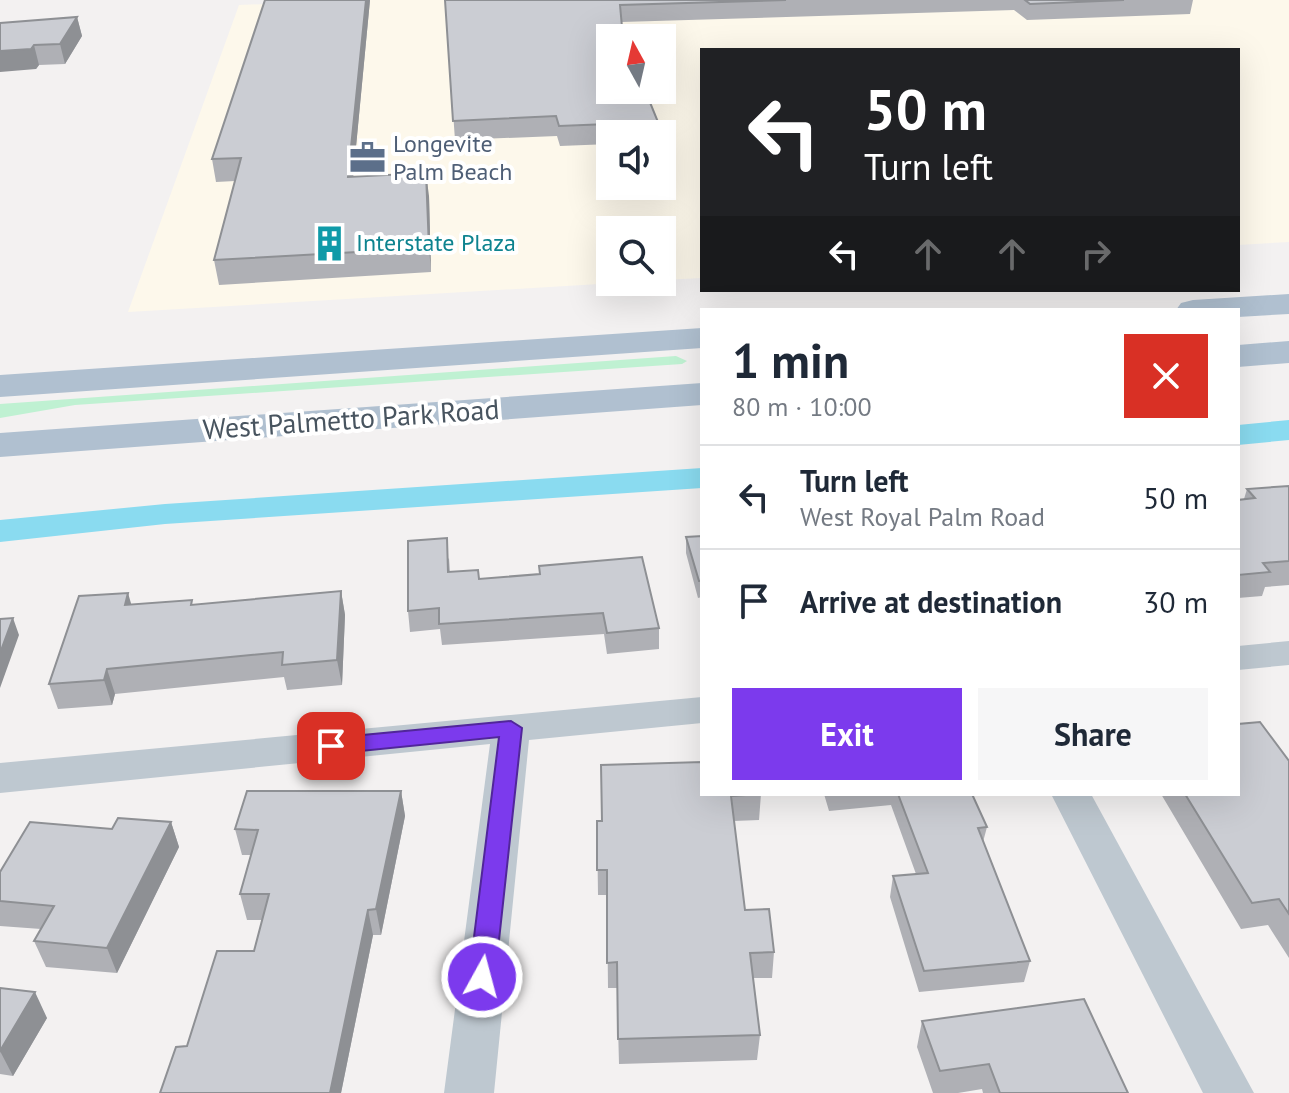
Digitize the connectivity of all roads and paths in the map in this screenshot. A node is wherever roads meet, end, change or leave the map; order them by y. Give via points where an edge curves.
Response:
1 (1289, 304) edge
2 (1225, 308) edge
3 (700, 338) edge
4 (1289, 352) edge
5 (1240, 356) edge
6 (0, 386) edge
7 (700, 394) edge
8 (0, 445) edge
9 (1289, 653) edge
10 (1240, 658) edge
11 (700, 710) edge
12 (511, 728) junction
13 (0, 778) edge
14 (1072, 796) edge
15 (469, 1093) edge
16 (1229, 1093) edge

1 - 2 main road
3 - 6 main road, West Palmetto Park Road
4 - 5 main road
7 - 8 main road, West Palmetto Park Road
9 - 10 street
11 - 12 street
12 - 13 street
12 - 15 street
14 - 16 street

